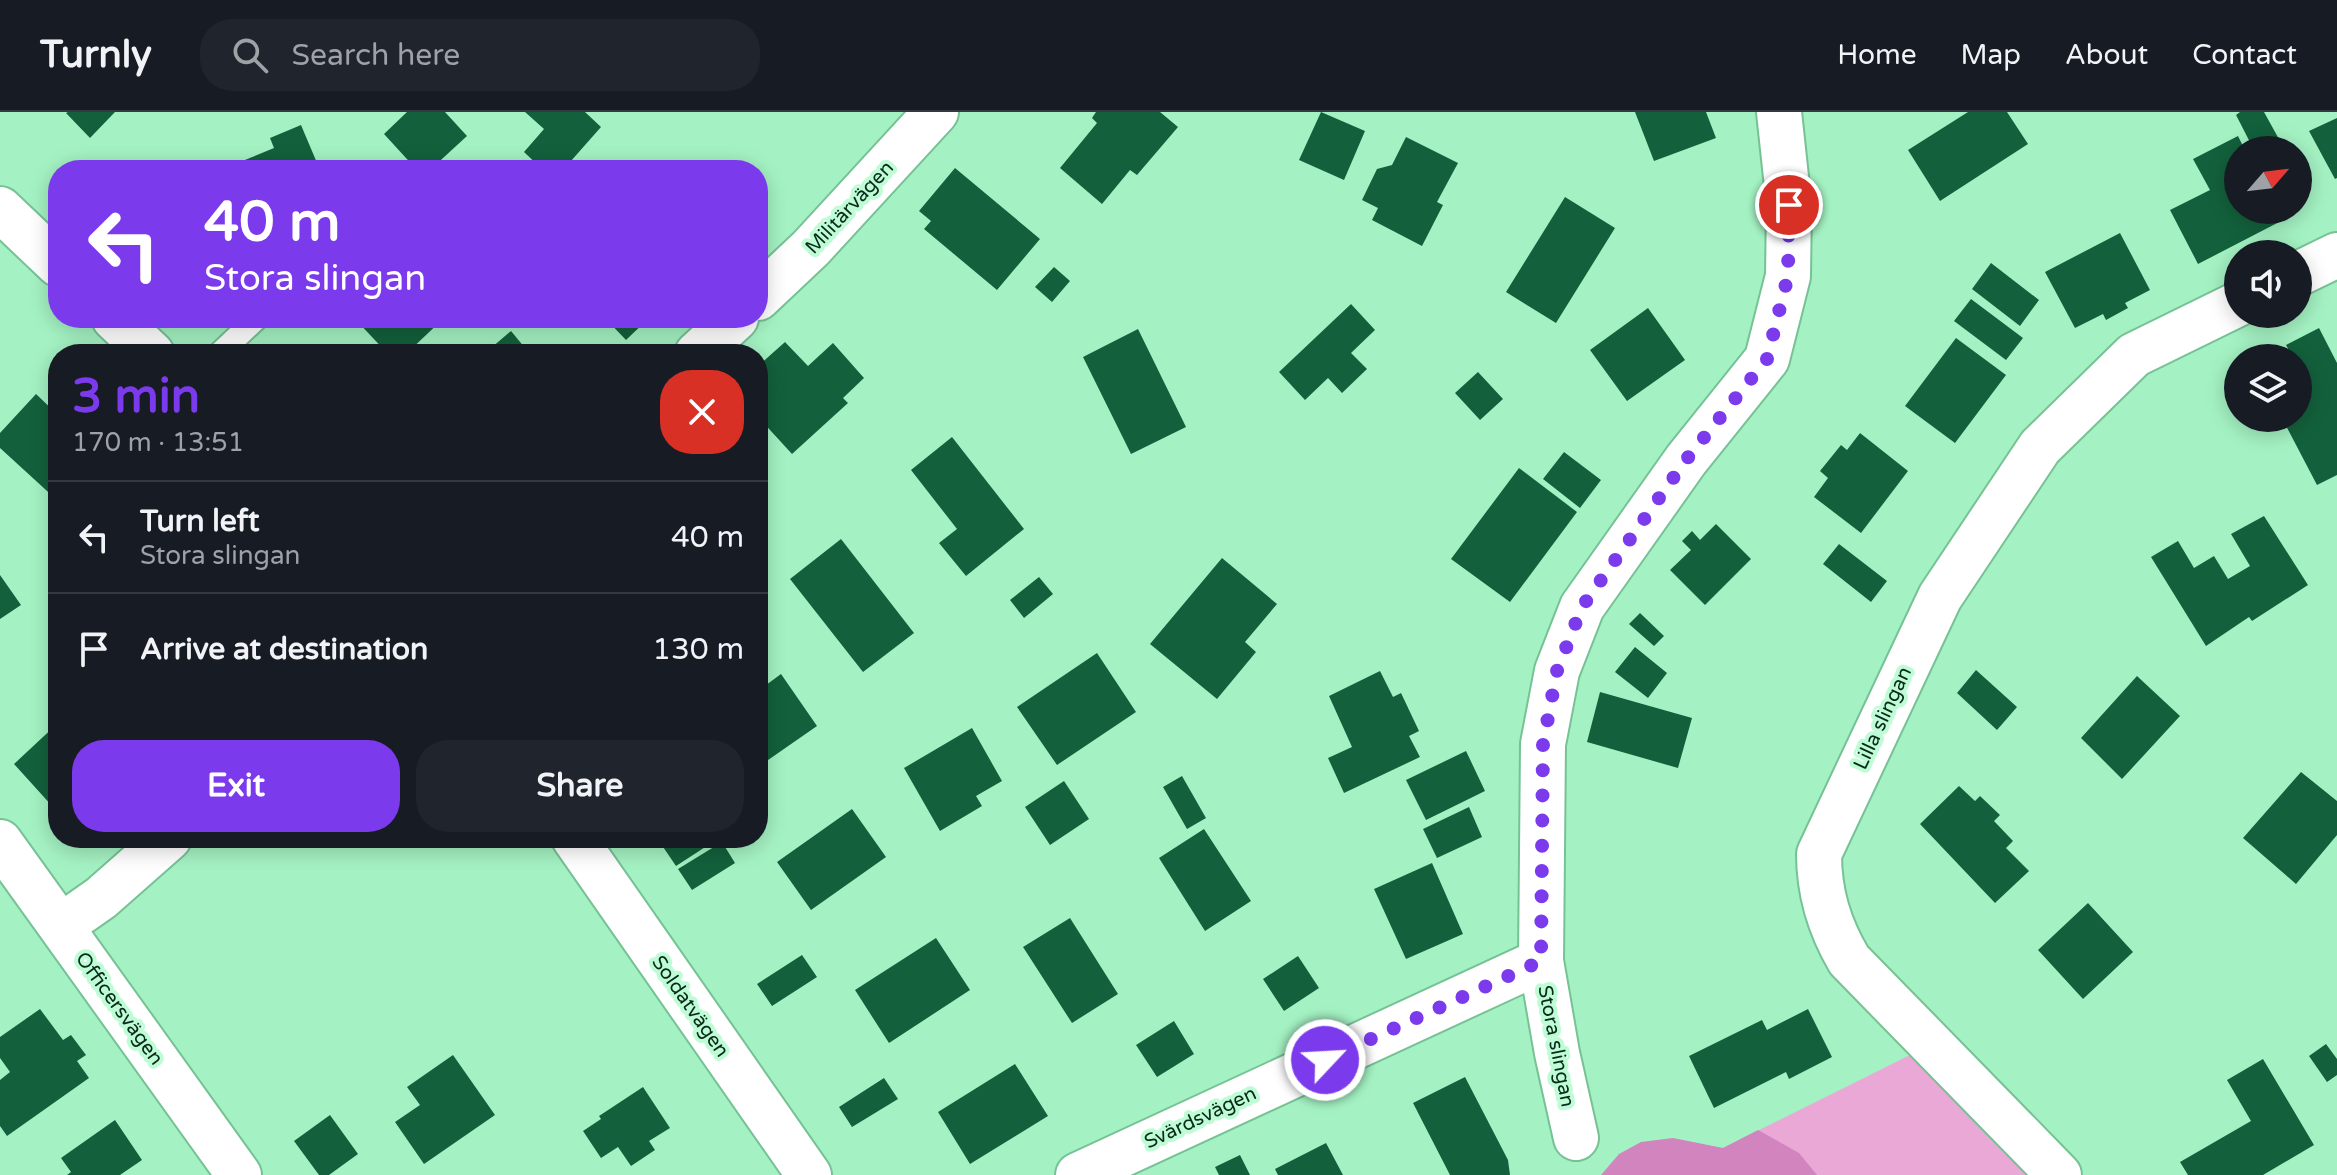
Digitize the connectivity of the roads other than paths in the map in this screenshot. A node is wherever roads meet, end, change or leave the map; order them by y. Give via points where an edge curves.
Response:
1 (936, 112) edge
2 (1779, 112) edge
3 (0, 209) edge
4 (48, 255) edge
5 (2337, 255) edge
6 (2312, 267) edge
7 (768, 289) edge
8 (2224, 311) edge
9 (125, 328) edge
10 (246, 328) edge
11 (725, 328) edge
12 (141, 344) edge
13 (230, 344) edge
14 (708, 344) edge
15 (0, 842) edge
16 (158, 848) edge
17 (581, 848) edge
18 (61, 926) junction
19 (1541, 961) junction
20 (1576, 1138) dead end
21 (239, 1175) edge
22 (809, 1175) edge
23 (1078, 1175) edge
24 (2059, 1175) edge

1 - 7 street, Militärvägen
2 - 19 street, Stora slingan via 1789,205 1788,276 1767,359 1686,460 1582,607 1557,671 1543,744
3 - 4 street
5 - 6 street
8 - 24 street, Lilla slingan via 2134,355 2040,447 1940,597 1819,854 1826,910 1849,960
9 - 12 street
10 - 13 lane
11 - 14 street
15 - 18 street, Officersvägen
16 - 18 street
17 - 22 street, Soldatvägen
18 - 21 street, Officersvägen
19 - 20 street, Stora slingan
19 - 23 street, Svärdsvägen

